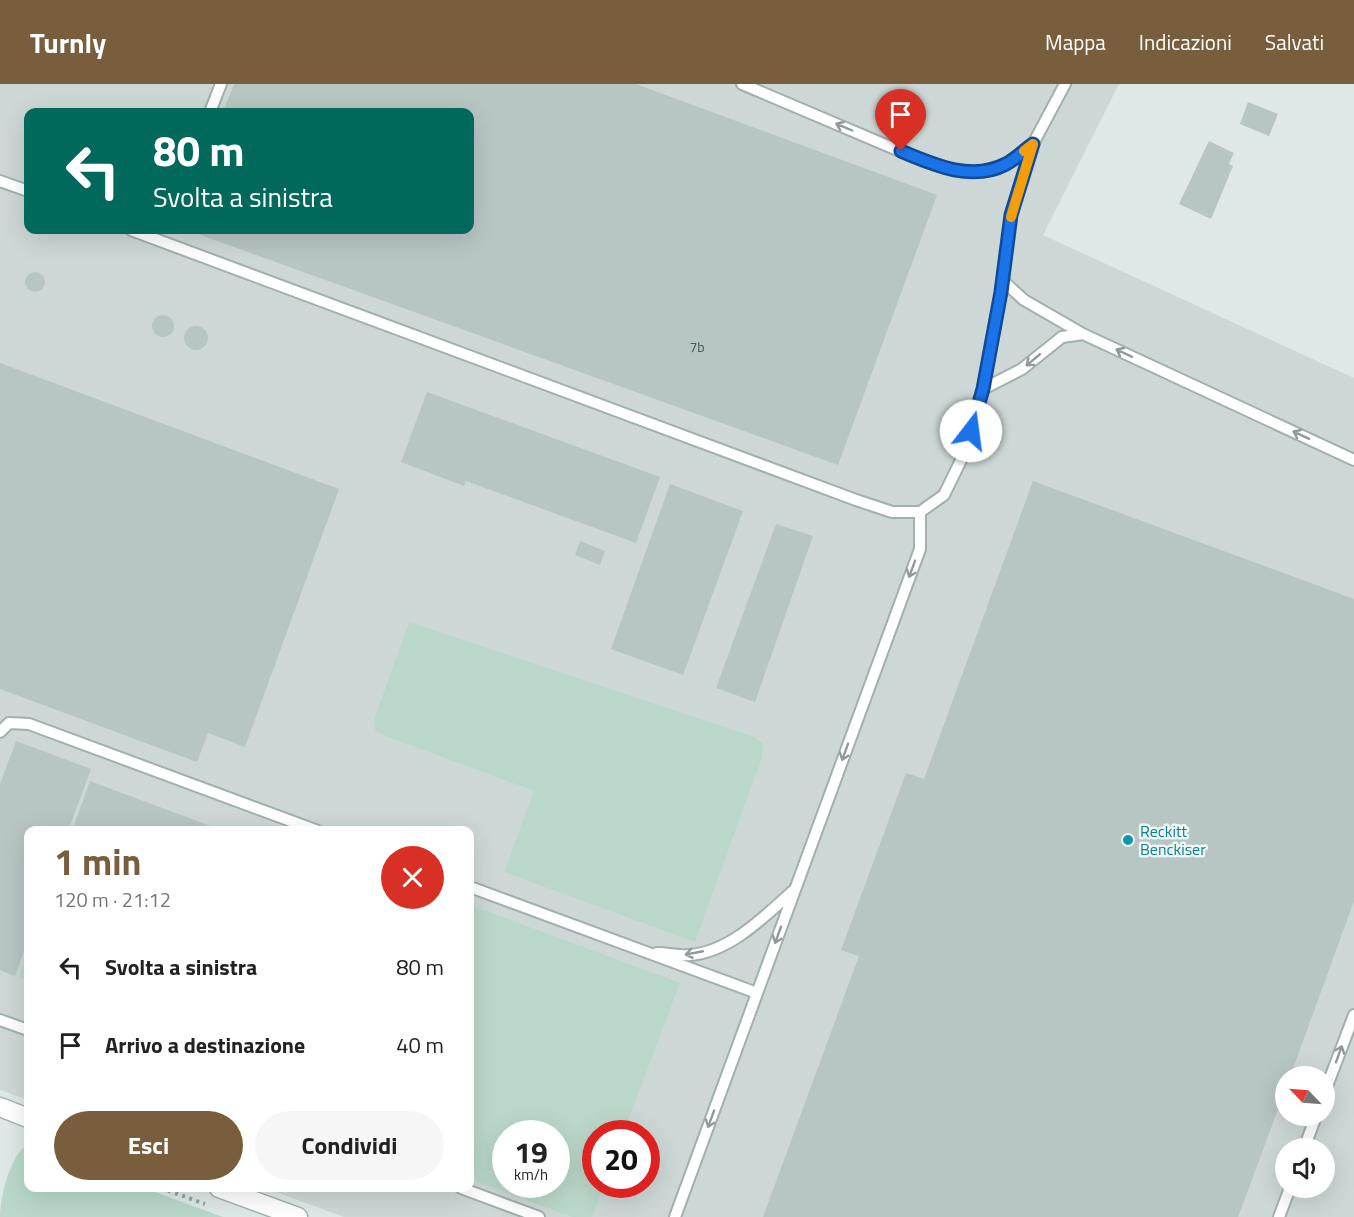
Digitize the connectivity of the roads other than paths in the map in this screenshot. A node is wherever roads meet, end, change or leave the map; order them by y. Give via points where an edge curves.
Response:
1 (220, 84) edge
2 (742, 84) edge
3 (1065, 84) edge
4 (211, 108) edge
5 (1033, 144) junction
6 (0, 181) edge
7 (24, 190) edge
8 (142, 234) edge
9 (165, 234) edge
10 (162, 241) junction
11 (1003, 281) junction
12 (1083, 334) junction
13 (983, 389) junction
14 (1354, 460) edge
15 (920, 512) junction
16 (0, 732) edge
17 (304, 826) edge
18 (474, 888) edge
19 (795, 889) junction
20 (644, 952) junction
21 (757, 993) junction
22 (1354, 1014) edge
23 (0, 1020) edge
24 (24, 1029) edge
25 (1334, 1066) edge
26 (0, 1107) edge
27 (24, 1116) edge
28 (230, 1192) edge
29 (472, 1192) edge
30 (1286, 1198) edge
31 (298, 1217) edge
32 (539, 1217) edge
33 (675, 1217) edge
34 (1279, 1217) edge

1 - 4 lane
5 -> 2 lane via 1006,164 982,172 953,170
3 - 5 lane
5 - 11 lane via 1011,215
6 - 7 lane
8 - 10 lane
9 - 10 lane
10 - 15 lane via 856,500 892,512
11 - 12 lane via 1024,300
11 - 13 lane
12 -> 13 lane via 1062,336 1022,369
14 -> 12 lane
13 - 15 lane via 965,452 944,495
15 -> 19 lane via 920,549
16 - 17 lane via 9,723 29,724
18 - 20 lane
19 -> 20 lane via 759,921 723,944 691,955
19 -> 21 lane
20 - 21 lane
21 -> 33 lane
25 -> 22 lane
23 - 24 lane
26 - 27 street
28 - 31 street
29 - 32 lane
30 - 34 lane

